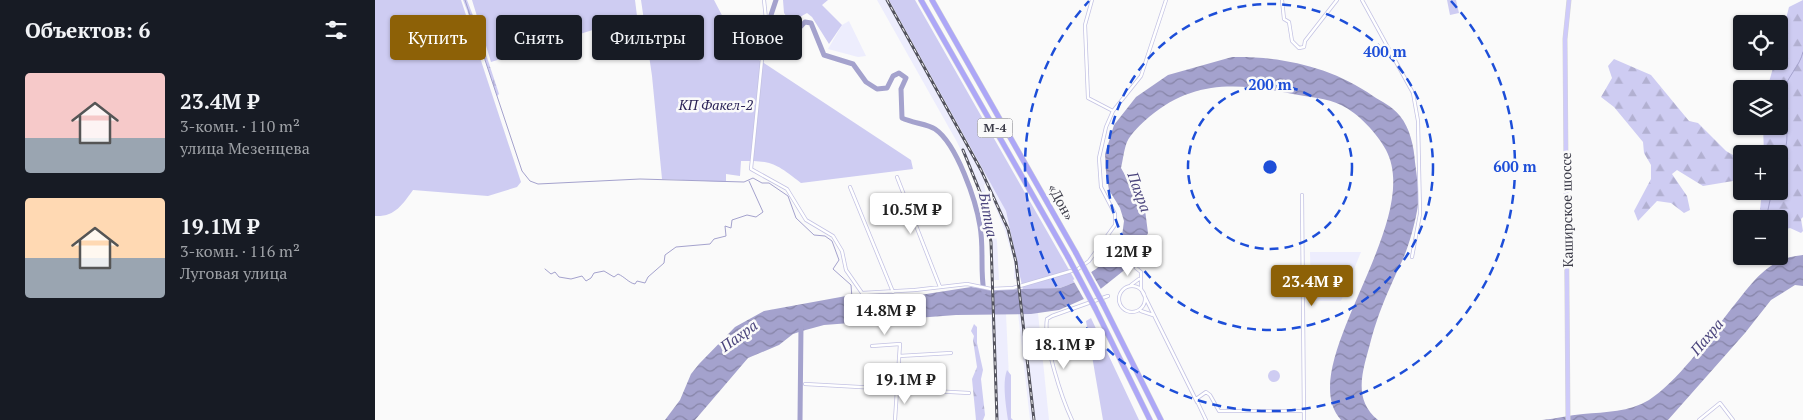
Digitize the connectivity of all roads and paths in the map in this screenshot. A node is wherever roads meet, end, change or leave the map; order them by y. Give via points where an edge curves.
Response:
1 (764, 0) edge
2 (921, 0) edge
3 (932, 0) edge
4 (1092, 0) edge
5 (1166, 0) edge
6 (1283, 0) edge
7 (1337, 0) edge
8 (1362, 0) edge
9 (1569, 0) edge
10 (1113, 111) junction
11 (897, 177) dead end
12 (850, 188) dead end
13 (1302, 194) dead end
14 (1412, 257) dead end
15 (1136, 268) dead end
16 (1140, 278) junction
17 (1131, 285) junction
18 (940, 287) junction
19 (893, 292) junction
20 (1144, 295) junction
21 (1108, 296) dead end
22 (1141, 311) junction
23 (1153, 315) junction
24 (873, 346) dead end
25 (951, 353) dead end
26 (899, 356) junction
27 (805, 384) dead end
28 (897, 389) junction
29 (969, 393) dead end
30 (1197, 402) junction
31 (1304, 411) junction
32 (895, 420) edge
33 (1072, 420) edge
34 (1150, 420) edge
35 (1161, 420) edge
36 (1205, 420) edge
37 (1304, 420) edge
38 (1568, 420) edge
39 (1699, 420) edge
40 (1733, 420) edge

1 - 19 street via 766,19 751,169 787,189 806,220 833,236 858,290 862,293
2 - 34 highway, «Дон» / М-4, bridge via 1068,257
3 - 35 highway, «Дон» / М-4, bridge via 1076,253
4 - 10 street via 1085,25 1089,98
5 - 10 street via 1141,76
6 - 7 street via 1281,4 1284,19 1289,22 1291,41 1299,48 1304,47 1305,41
8 - 14 street via 1413,93 1418,121 1420,214
9 - 38 main road, Каширское шоссе via 1565,39
10 - 18 street via 1099,158 1101,187 1115,214 1115,225 1089,261 1059,276 1013,288 991,289 967,284
11 - 18 street
12 - 19 street
13 - 31 street
15 - 16 street via 1141,272
16 - 17 street
16 - 20 street
17 - 20 street
17 - 22 street via 1121,292 1121,305 1133,313
18 - 19 street
20 - 22 street
20 - 23 street
21 - 33 street via 1047,320 1045,329 1055,373
22 - 23 street
23 - 30 street
24 - 26 street via 900,344
25 - 26 street
26 - 28 street
27 - 28 street
28 - 29 street
28 - 32 street
30 - 31 street via 1197,397 1206,392 1220,412
30 - 36 street
31 - 37 street
39 - 40 street via 1720,403

